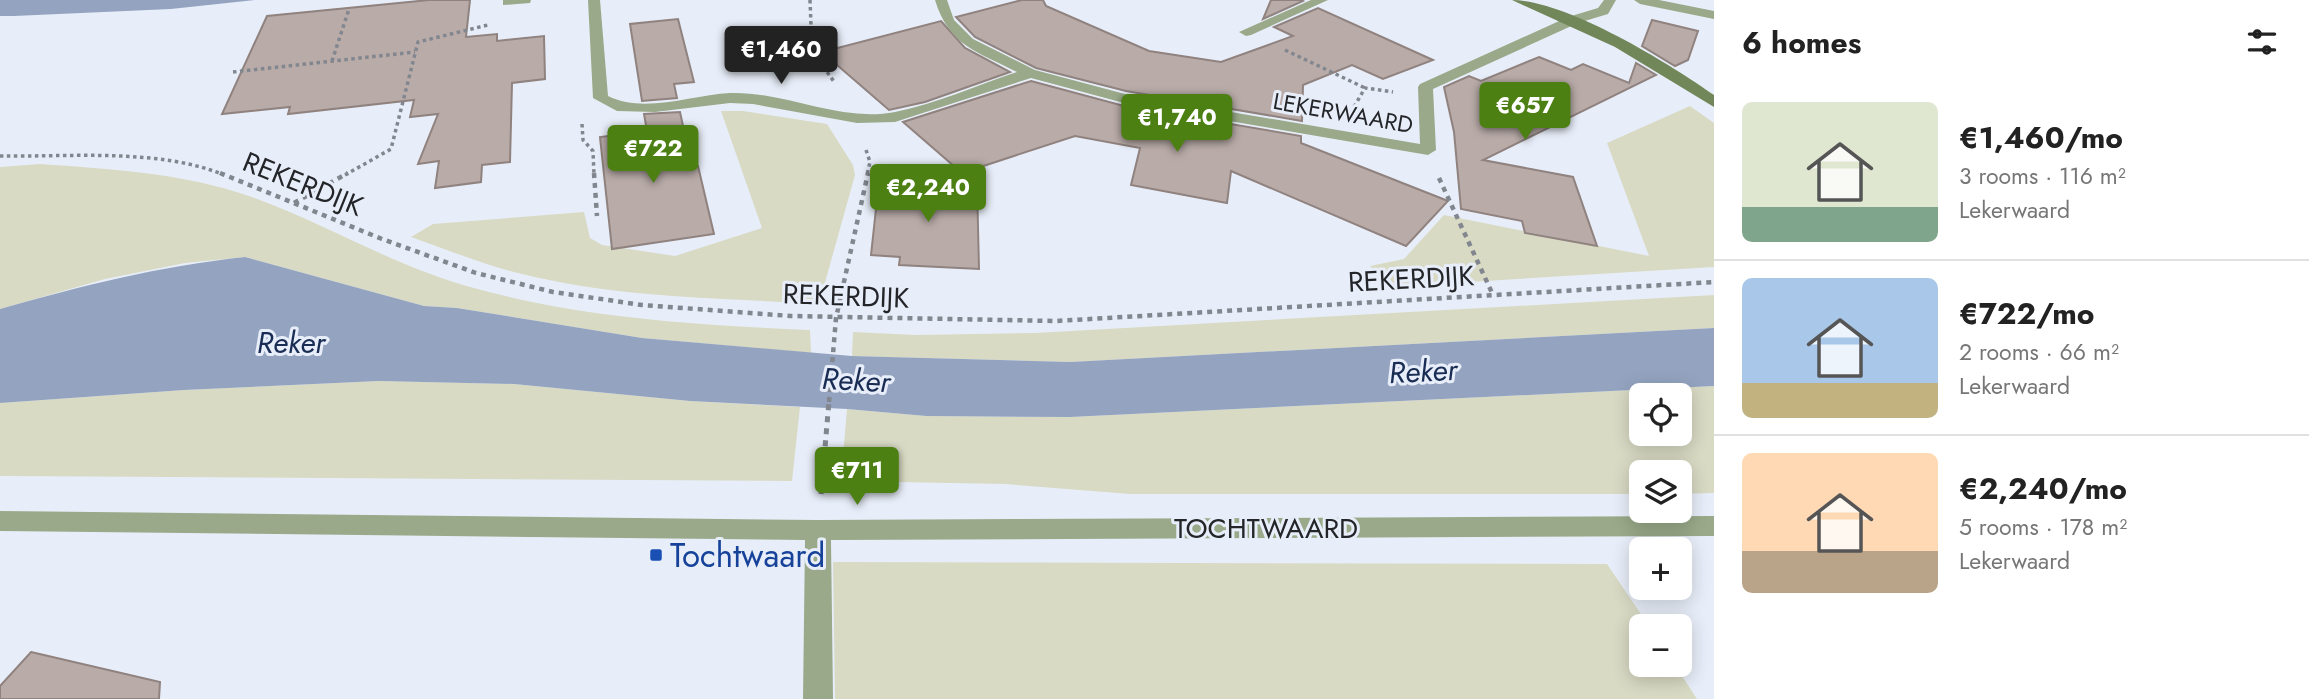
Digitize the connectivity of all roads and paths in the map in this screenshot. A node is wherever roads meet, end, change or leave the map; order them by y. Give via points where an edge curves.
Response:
1 (525, 0) edge
2 (594, 0) edge
3 (810, 0) edge
4 (941, 0) edge
5 (1322, 0) edge
6 (1518, 0) edge
7 (1610, 0) edge
8 (1640, 0) edge
9 (508, 2) edge
10 (349, 9) dead end
11 (1714, 15) edge
12 (1573, 20) junction
13 (1246, 32) joint
14 (415, 52) junction
15 (332, 61) junction
16 (233, 72) dead end
17 (1030, 73) junction
18 (1365, 88) dead end
19 (601, 98) junction
20 (1714, 102) edge
21 (857, 118) junction
22 (1428, 150) junction
23 (0, 156) edge
24 (294, 203) junction
25 (597, 216) dead end
26 (1714, 282) edge
27 (1493, 295) junction
28 (836, 318) junction
29 (824, 456) dead end
30 (0, 521) edge
31 (1714, 526) edge
32 (818, 530) junction
33 (818, 699) edge

1 - 9 street
2 - 19 street
3 - 21 path via 812,51
4 - 17 street, LEKERWAARD via 948,21 968,42
5 - 13 street
6 - 12 street
7 - 12 street via 1603,11
8 - 11 street
9 - 14 path via 494,24 418,42
10 - 15 path
12 - 20 street via 1662,66
12 - 22 street, LEKERWAARD via 1425,87
13 - 18 path
14 - 15 path
14 - 24 path via 391,149
15 - 16 path
17 - 21 street via 895,117
17 - 22 street, LEKERWAARD via 1124,99
19 - 21 street via 617,106 656,107 753,99
19 - 25 path via 582,105 583,140 593,151
21 - 28 path via 870,162
22 - 27 path
23 - 24 path, REKERDIJK via 141,158 179,163 215,171
24 - 28 path, REKERDIJK via 476,273 553,292 642,305
26 - 27 path, REKERDIJK
27 - 28 path, REKERDIJK via 1056,321
28 - 29 path
30 - 32 street, TOCHTWAARD
31 - 32 street, TOCHTWAARD
32 - 33 street

